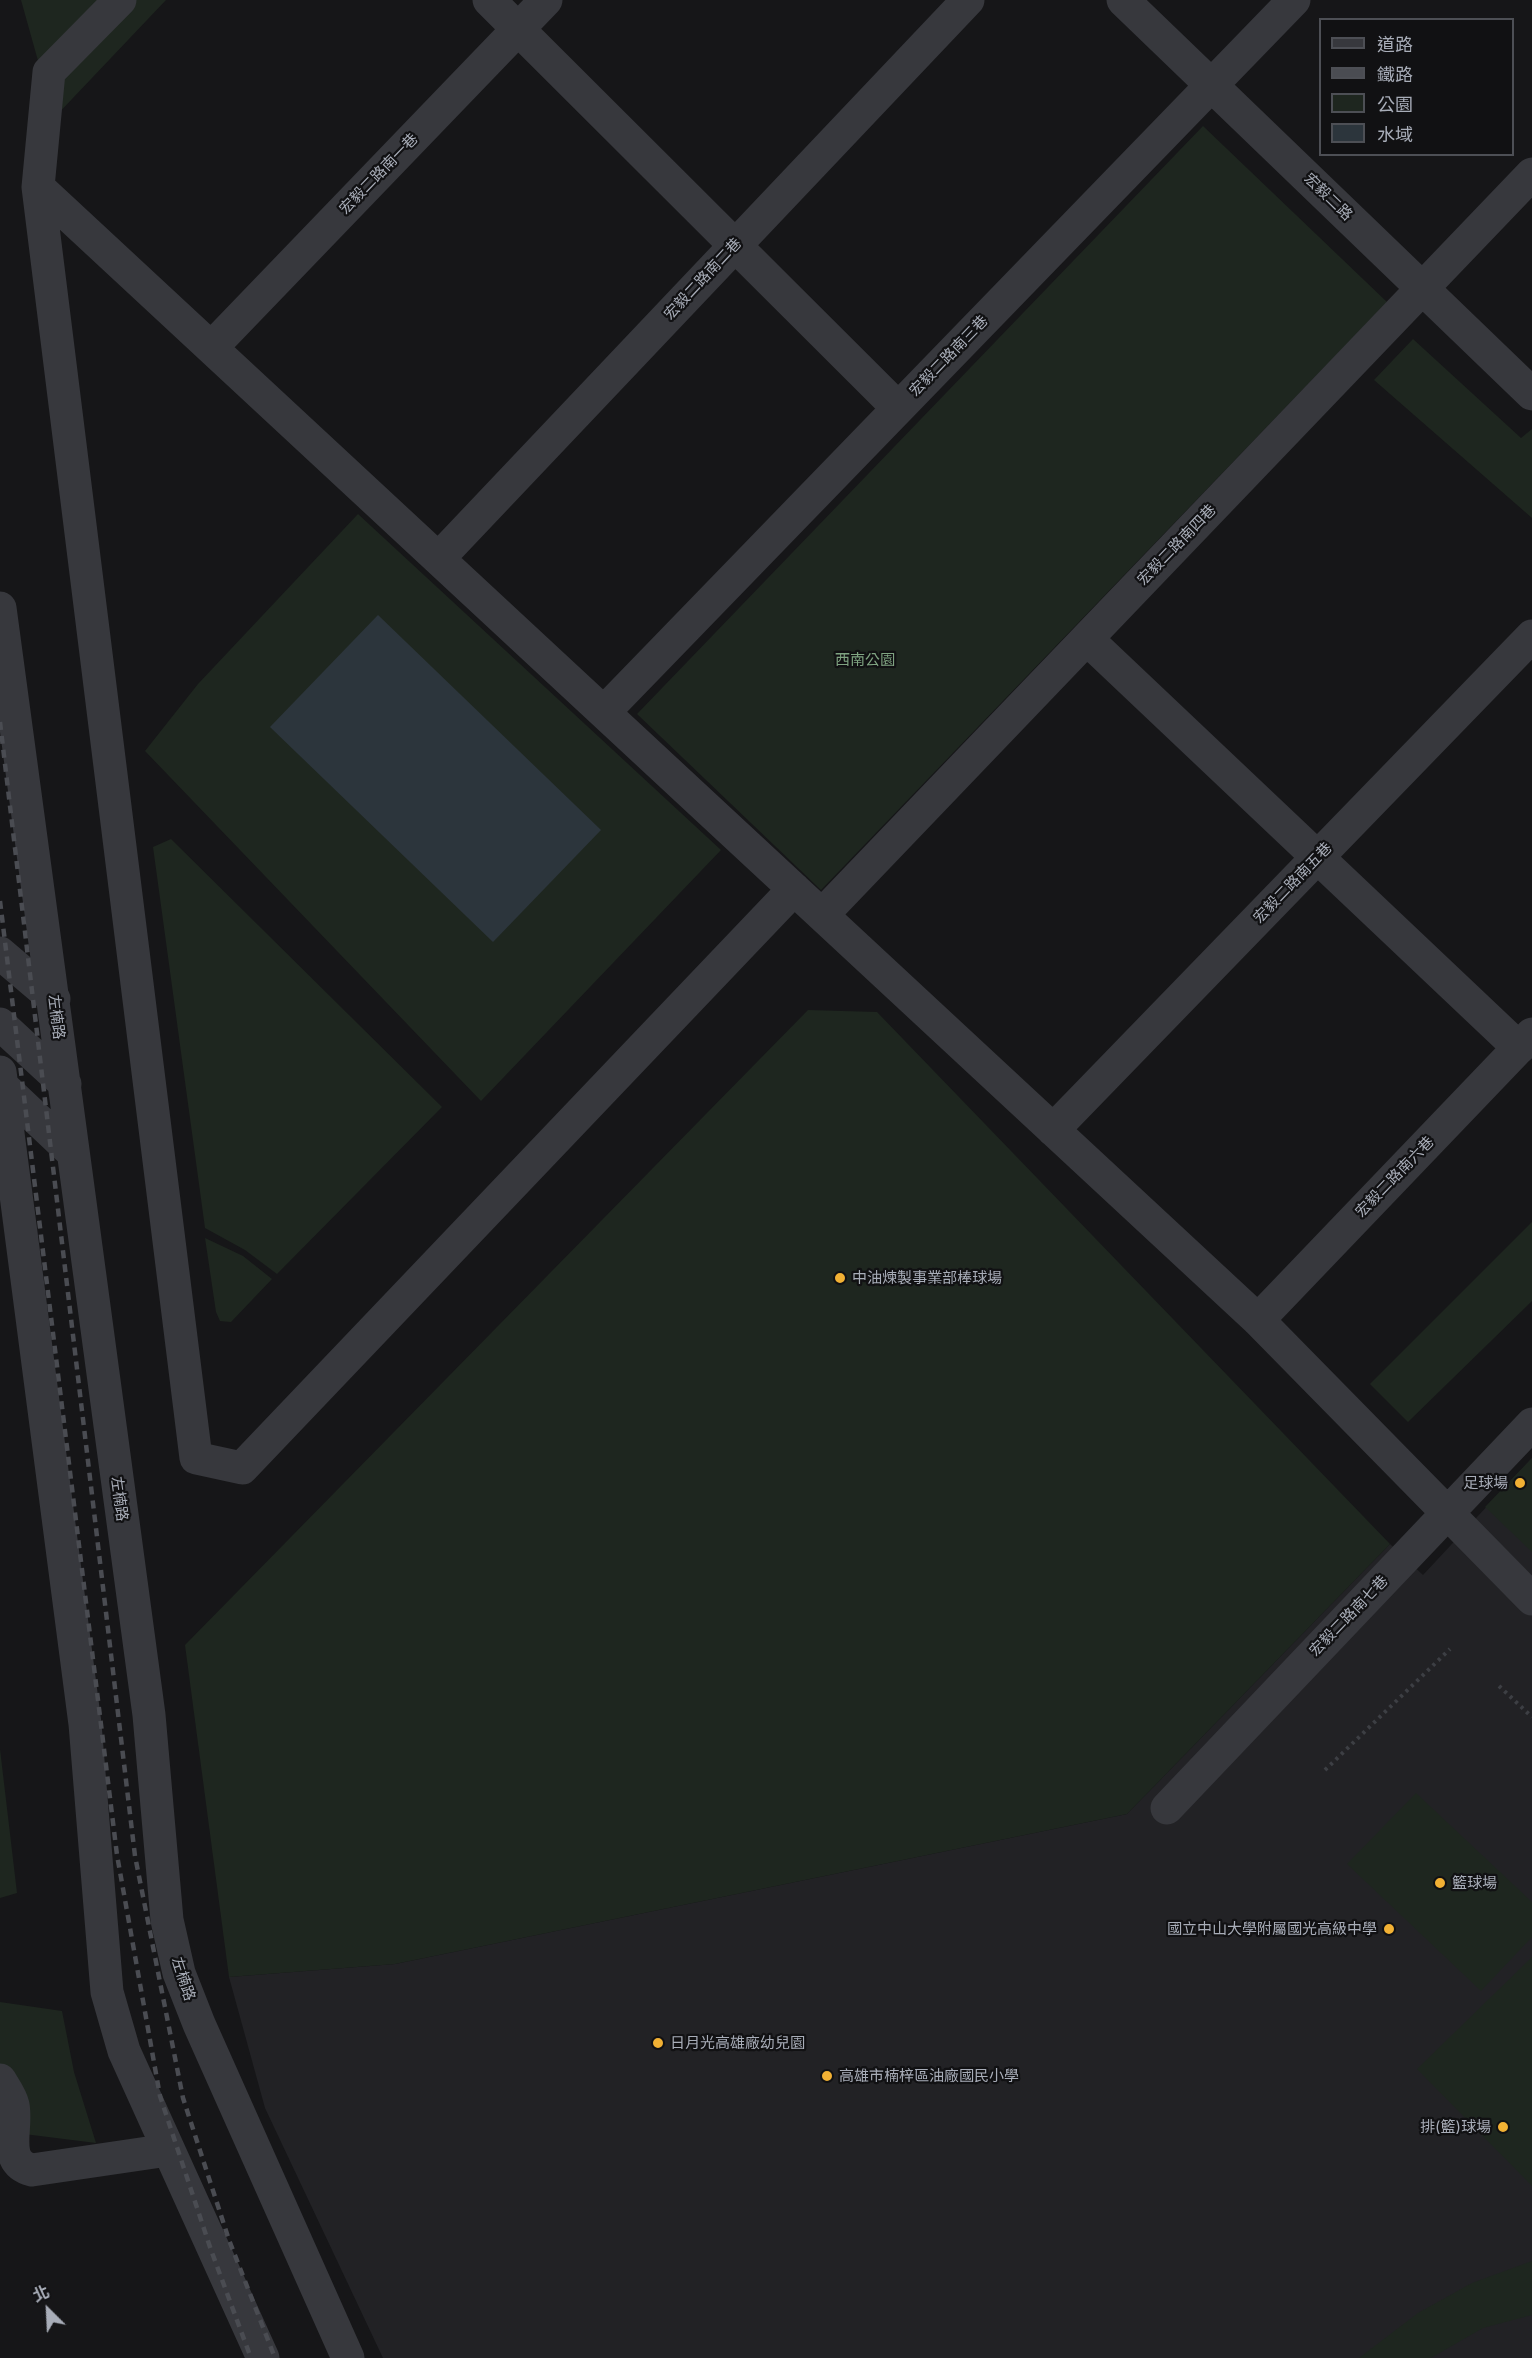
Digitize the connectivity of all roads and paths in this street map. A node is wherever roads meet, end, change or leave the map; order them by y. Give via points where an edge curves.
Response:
1 (120, 0) edge
2 (489, 0) edge
3 (546, 0) edge
4 (968, 0) edge
5 (1123, 0) edge
6 (1294, 0) edge
7 (517, 30) junction
8 (1211, 85) junction
9 (1532, 174) edge
10 (38, 186) junction
11 (735, 245) junction
12 (1422, 288) junction
13 (212, 347) junction
14 (1532, 394) edge
15 (898, 408) junction
16 (439, 558) junction
17 (0, 608) edge
18 (1532, 636) edge
19 (1087, 639) junction
20 (604, 712) junction
21 (1318, 857) junction
22 (794, 889) junction
23 (822, 915) junction
24 (0, 953) edge
25 (54, 999) junction
26 (0, 1024) edge
27 (1525, 1041) edge
28 (1, 1081) edge
29 (65, 1084) junction
30 (1053, 1130) junction
31 (72, 1152) junction
32 (1257, 1320) junction
33 (1532, 1424) edge
34 (1447, 1514) junction
35 (1532, 1599) edge
36 (1450, 1649) dead end
37 (1499, 1686) dead end
38 (1532, 1717) edge
39 (1325, 1770) dead end
40 (1167, 1808) dead end
41 (0, 2080) edge
42 (168, 2150) junction
43 (262, 2358) edge
44 (348, 2358) edge

1 - 10 street via 49,72
2 - 7 street
3 - 7 street, 宏毅二路南一巷
4 - 11 street, 宏毅二路南二巷
5 - 8 street, 宏毅二路
6 - 8 street, 宏毅二路南三巷
7 - 11 street
7 - 13 street, 宏毅二路南一巷
8 - 12 street, 宏毅二路
8 - 15 street, 宏毅二路南三巷
9 - 12 street, 宏毅二路南四巷
10 - 13 street
10 - 22 street via 196,1458 242,1468
11 - 15 street
11 - 16 street, 宏毅二路南二巷
12 - 14 street, 宏毅二路
12 - 19 street, 宏毅二路南四巷
13 - 16 street
15 - 20 street, 宏毅二路南三巷
16 - 20 street
17 - 25 street, 左楠路
18 - 21 street, 宏毅二路南五巷
19 - 21 street
19 - 23 street, 宏毅二路南四巷
20 - 22 street
21 - 27 street
21 - 30 street, 宏毅二路南五巷
22 - 23 street
23 - 30 street
24 - 25 street
25 - 29 street, 左楠路
26 - 29 street
27 - 32 street, 宏毅二路南六巷
28 - 31 street
28 - 42 street via 85,1724 107,1992 124,2051
29 - 31 street, 左楠路
30 - 32 street
31 - 44 street, 左楠路 via 148,1715 167,1920 179,1973
32 - 34 street
33 - 34 street, 宏毅二路南七巷
34 - 35 street
34 - 40 street, 宏毅二路南七巷
36 - 39 path
37 - 38 path
41 - 42 street via 13,2104 14,2157 23,2168 32,2170
42 - 43 street

